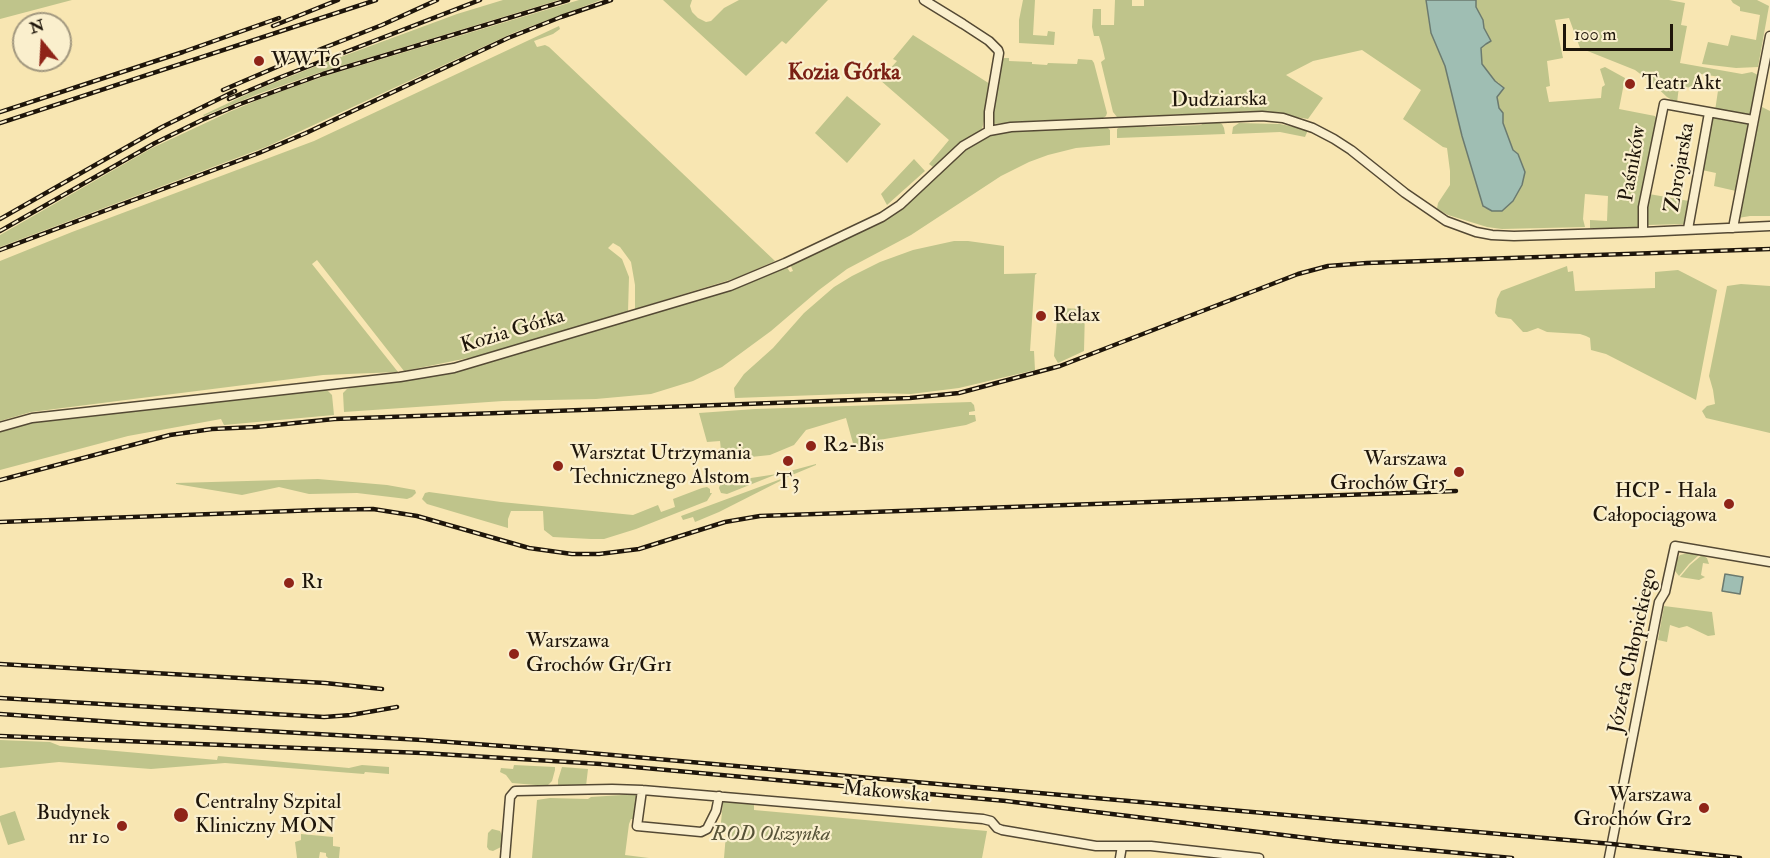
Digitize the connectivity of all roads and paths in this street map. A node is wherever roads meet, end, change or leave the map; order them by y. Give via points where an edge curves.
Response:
1 (924, 0) edge
2 (1770, 36) edge
3 (1709, 113) junction
4 (1753, 120) junction
5 (989, 131) junction
6 (1770, 226) edge
7 (1733, 228) junction
8 (1688, 229) junction
9 (1643, 232) junction
10 (0, 427) edge
11 (1770, 562) edge
12 (642, 790) junction
13 (719, 796) junction
14 (1122, 846) junction
15 (1189, 854) edge
16 (505, 858) edge
17 (1120, 858) edge
18 (1256, 858) edge
19 (1609, 858) edge

1 - 5 street via 999,51
2 - 4 street
3 - 4 street
3 - 8 street, Zbrojarska
3 - 9 street, Paśników via 1663,106 1643,207
4 - 7 street
5 - 9 street, Dudziarska via 1035,125 1283,118 1334,139 1446,221 1476,232 1514,236
5 - 10 street, Kozia Górka via 963,146 882,217 730,286 454,368 32,418
6 - 7 street
7 - 8 street, Dudziarska
8 - 9 street, Dudziarska
11 - 19 street, Józefa Chłopickiego via 1675,546 1659,602
12 - 13 street, Makowska
12 - 13 street via 637,826 701,832 716,812
12 - 16 street, Makowska via 513,792
13 - 14 street, Makowska via 983,819 1002,830 1096,846
14 - 15 street, Makowska via 1151,846
14 - 17 street
15 - 18 street, Makowska

